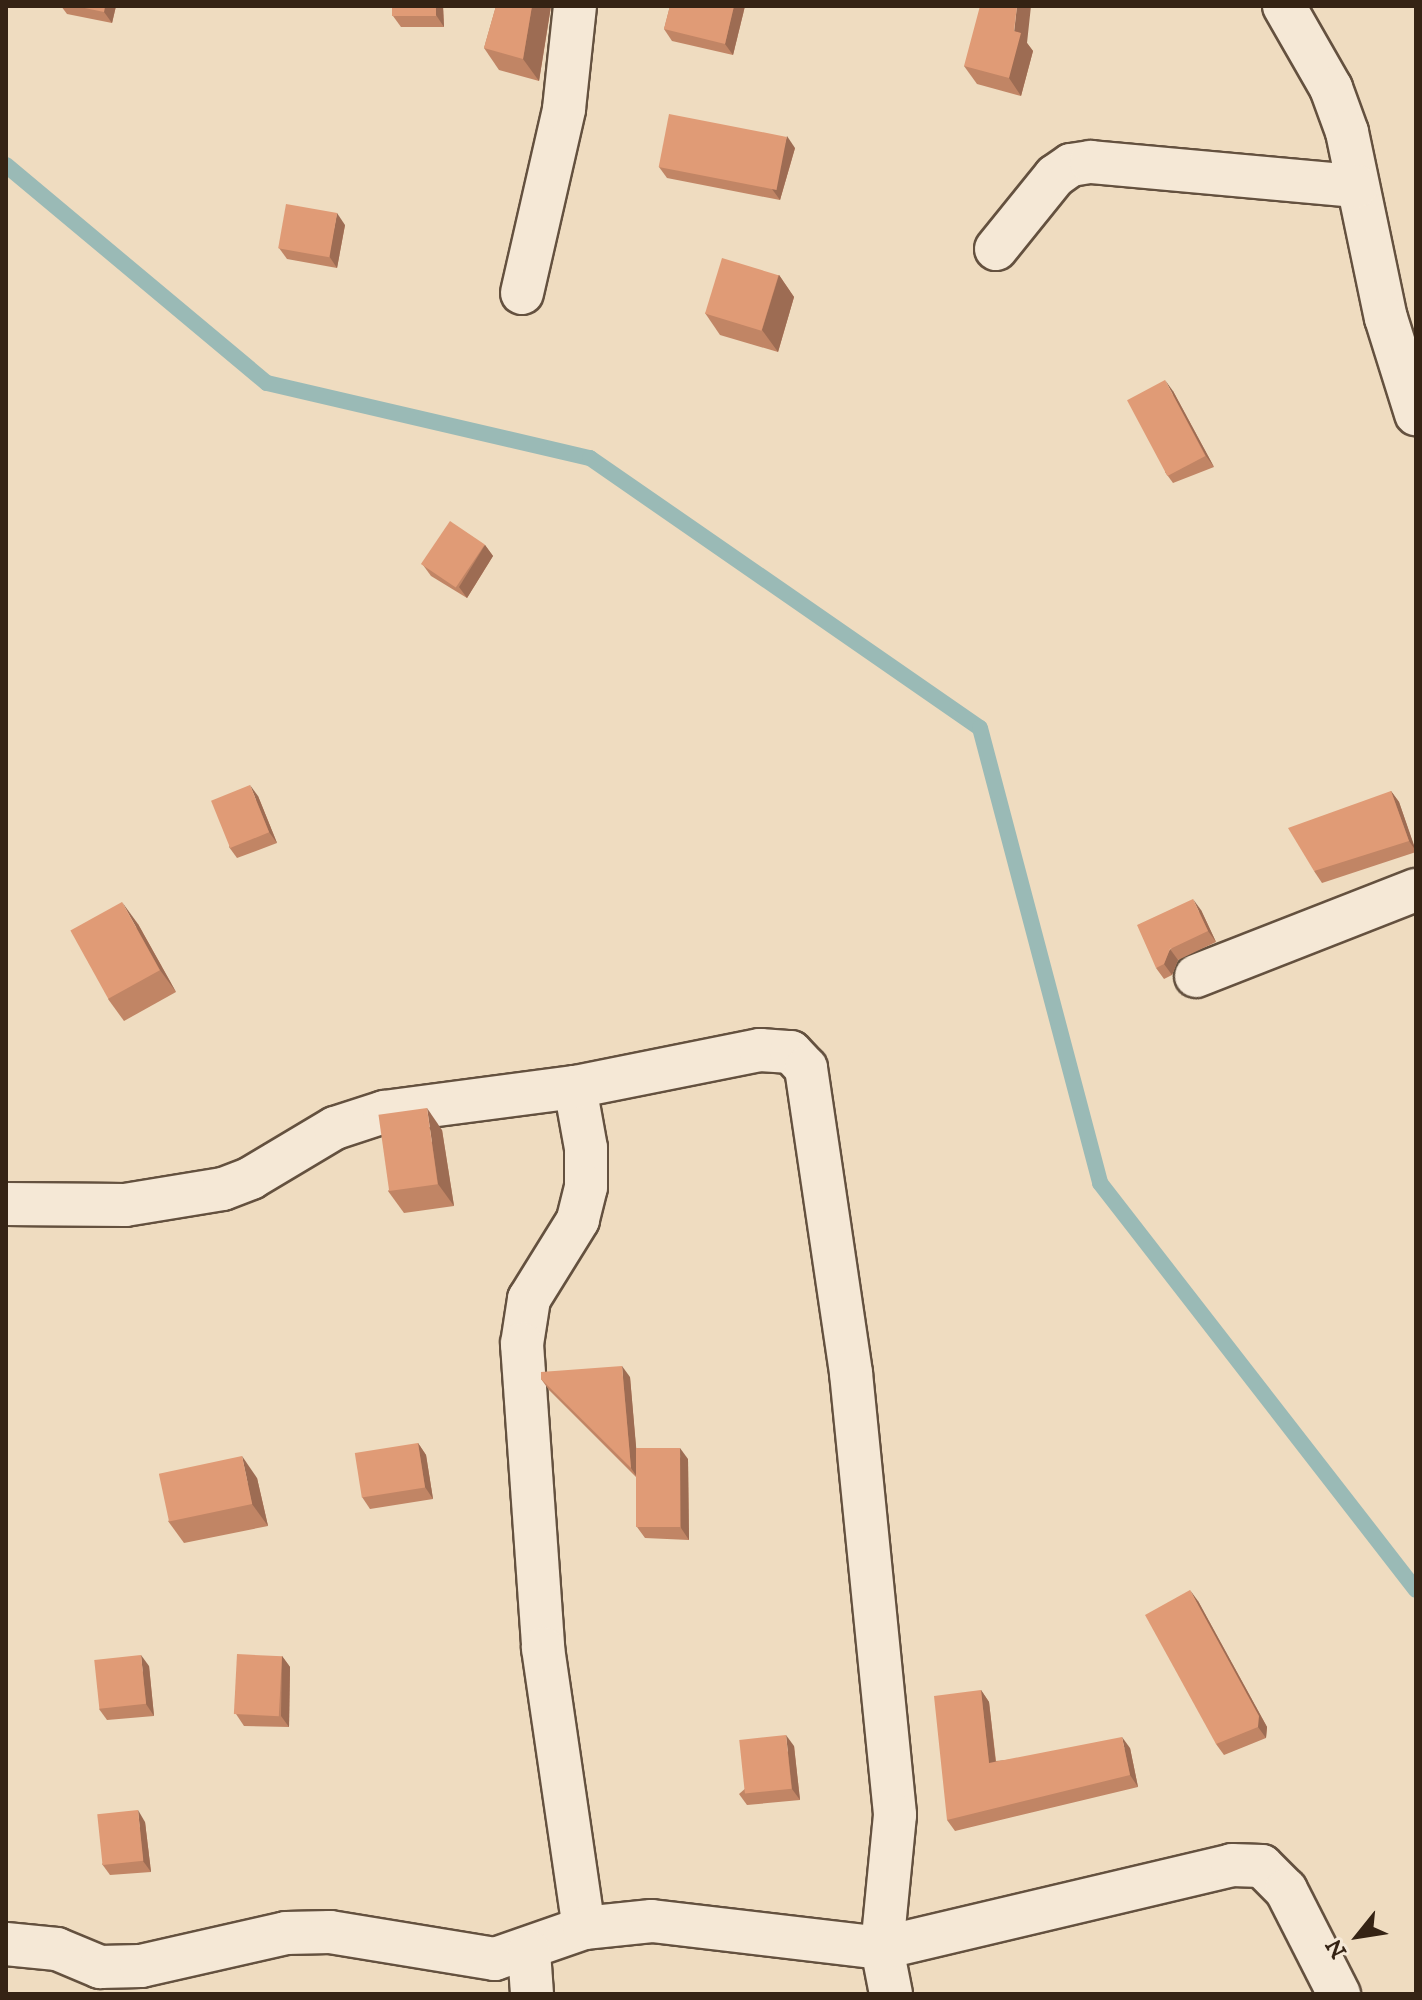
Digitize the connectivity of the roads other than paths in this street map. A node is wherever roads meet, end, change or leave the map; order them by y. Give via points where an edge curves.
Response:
1 (575, 6) edge
2 (1284, 6) edge
3 (1357, 186) junction
4 (996, 249) dead end
5 (522, 293) dead end
6 (1416, 414) edge
7 (1416, 890) edge
8 (1196, 976) dead end
9 (575, 1087) junction
10 (6, 1204) edge
11 (584, 1928) junction
12 (6, 1944) edge
13 (882, 1948) junction
14 (529, 1951) junction
15 (532, 1994) edge
16 (891, 1994) edge
17 (1339, 1994) edge

1 - 5 street via 564,109
2 - 3 street via 1331,88
3 - 4 street via 1091,162 1071,165 1055,176
3 - 6 street via 1386,318
7 - 8 street
9 - 10 street via 384,1112 335,1128 223,1189 125,1205
9 - 11 street via 586,1148 586,1187 578,1220 529,1299 522,1344 543,1648
9 - 13 street via 760,1050 791,1052 806,1068 851,1373 895,1815
11 - 13 street via 652,1921
11 - 14 street
12 - 14 street via 57,1949 100,1967 141,1966 286,1933 330,1932 495,1959
13 - 16 street
13 - 17 street via 1232,1865 1262,1866 1286,1890
14 - 15 street

